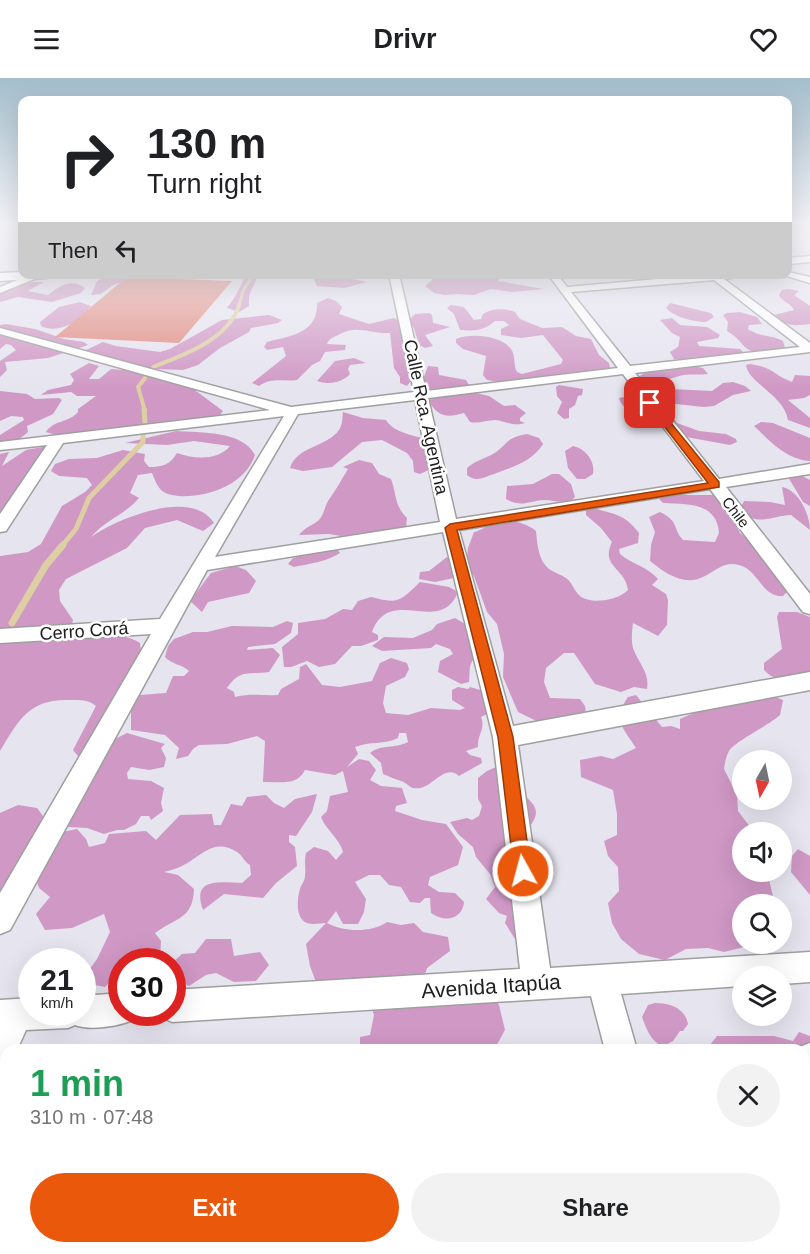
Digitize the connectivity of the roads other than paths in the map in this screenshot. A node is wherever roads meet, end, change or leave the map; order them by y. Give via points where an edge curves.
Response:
1 (26, 280) edge
2 (395, 280) edge
3 (556, 280) edge
4 (706, 280) edge
5 (719, 280) edge
6 (0, 290) edge
7 (564, 290) junction
8 (0, 331) edge
9 (810, 349) edge
10 (624, 370) junction
11 (422, 396) junction
12 (293, 412) junction
13 (58, 439) junction
14 (0, 446) edge
15 (810, 470) edge
16 (715, 485) junction
17 (0, 527) edge
18 (450, 528) junction
19 (201, 565) junction
20 (810, 607) edge
21 (167, 626) junction
22 (0, 636) edge
23 (810, 681) edge
24 (505, 737) junction
25 (0, 920) edge
26 (810, 967) edge
27 (602, 979) junction
28 (537, 983) junction
29 (186, 1005) edge
30 (8, 1016) edge
31 (1, 1044) edge
32 (619, 1044) edge

1 - 6 street
2 - 11 street, Calle Rca. Agentina
3 - 7 street, Chile
4 - 7 street
5 - 9 street
7 - 10 street, Chile
8 - 12 street
9 - 10 street
10 - 11 street
10 - 16 street, Chile
11 - 12 street
11 - 18 street, Calle Rca. Agentina
12 - 13 street
12 - 19 street
13 - 14 street
13 - 17 street
15 - 16 street
16 - 18 street
16 - 20 street, Chile
18 - 19 street
18 - 24 street, Calle Rca. Agentina
19 - 21 street
21 - 22 street, Cerro Corá
21 - 25 street
23 - 24 street
24 - 28 street, Calle Rca. Agentina
26 - 27 street, Avenida Itapúa
27 - 28 street, Avenida Itapúa
27 - 32 street
28 - 29 street, Avenida Itapúa
30 - 31 street

